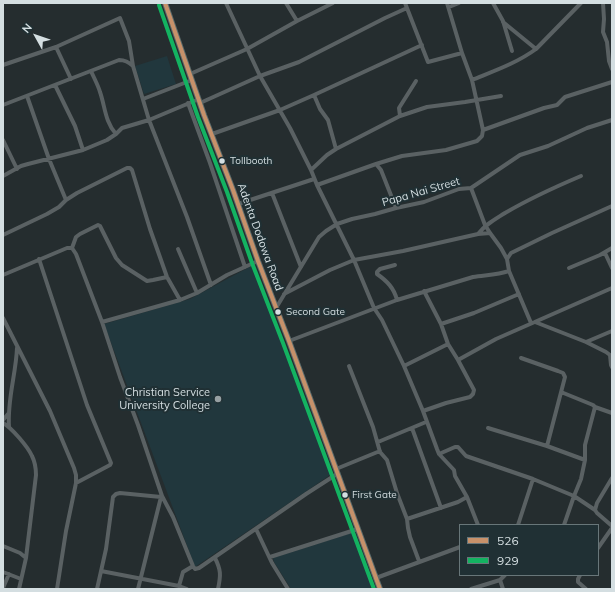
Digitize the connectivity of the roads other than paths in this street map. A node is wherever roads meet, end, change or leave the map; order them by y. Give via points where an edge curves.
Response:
1 (166, 3) edge
2 (226, 3) edge
3 (286, 3) edge
4 (333, 3) edge
5 (405, 3) edge
6 (459, 3) edge
7 (494, 3) edge
8 (581, 3) edge
9 (603, 3) edge
10 (324, 5) edge
11 (448, 5) edge
12 (407, 8) junction
13 (297, 21) junction
14 (503, 22) junction
15 (422, 45) junction
16 (56, 47) junction
17 (247, 49) junction
18 (536, 49) junction
19 (512, 51) dead end
20 (462, 53) junction
21 (3, 65) edge
22 (133, 66) junction
23 (612, 69) edge
24 (91, 71) junction
25 (260, 76) junction
26 (191, 77) junction
27 (71, 78) junction
28 (472, 80) junction
29 (416, 81) dead end
30 (612, 82) edge
31 (55, 85) junction
32 (314, 95) junction
33 (27, 96) junction
34 (501, 96) dead end
35 (143, 99) junction
36 (476, 100) junction
37 (199, 101) junction
38 (188, 103) junction
39 (3, 105) edge
40 (280, 110) junction
41 (400, 116) junction
42 (150, 120) junction
43 (612, 120) edge
44 (483, 130) junction
45 (116, 134) junction
46 (212, 134) junction
47 (3, 140) edge
48 (336, 149) junction
49 (83, 150) junction
50 (49, 159) junction
51 (383, 162) junction
52 (376, 164) junction
53 (17, 169) junction
54 (311, 170) junction
55 (381, 170) junction
56 (3, 176) edge
57 (580, 176) dead end
58 (314, 179) junction
59 (317, 185) junction
60 (471, 188) junction
61 (272, 193) junction
62 (66, 200) junction
63 (238, 204) junction
64 (612, 206) edge
65 (396, 208) junction
66 (337, 224) junction
67 (485, 225) junction
68 (490, 233) junction
69 (478, 234) junction
70 (3, 235) edge
71 (72, 248) junction
72 (501, 248) junction
73 (612, 248) edge
74 (178, 249) dead end
75 (511, 253) junction
76 (605, 253) junction
77 (507, 259) junction
78 (39, 260) junction
79 (354, 260) junction
80 (258, 261) junction
81 (395, 265) dead end
82 (245, 266) junction
83 (301, 267) junction
84 (569, 268) dead end
85 (612, 268) edge
86 (509, 271) junction
87 (3, 275) edge
88 (167, 277) junction
89 (211, 285) junction
90 (612, 288) edge
91 (424, 291) junction
92 (197, 293) junction
93 (519, 294) junction
94 (284, 295) junction
95 (180, 300) junction
96 (397, 300) junction
97 (276, 308) junction
98 (374, 308) junction
99 (3, 318) edge
100 (102, 322) junction
101 (533, 323) junction
102 (441, 324) junction
103 (612, 331) edge
104 (289, 341) junction
105 (586, 342) junction
106 (448, 344) junction
107 (17, 346) junction
108 (23, 358) junction
109 (521, 358) dead end
110 (16, 360) junction
111 (458, 360) junction
112 (349, 366) dead end
113 (404, 366) junction
114 (612, 367) edge
115 (561, 392) junction
116 (595, 407) junction
117 (423, 411) junction
118 (612, 413) edge
119 (8, 414) junction
120 (3, 420) edge
121 (426, 422) junction
122 (3, 423) edge
123 (9, 427) junction
124 (412, 428) junction
125 (488, 428) dead end
126 (378, 442) junction
127 (547, 446) junction
128 (380, 451) junction
129 (439, 454) junction
130 (584, 460) junction
131 (336, 471) junction
132 (612, 478) edge
133 (533, 479) junction
134 (76, 483) junction
135 (162, 496) junction
136 (574, 496) junction
137 (467, 497) junction
138 (441, 508) junction
139 (595, 510) junction
140 (407, 519) junction
141 (478, 524) edge
142 (518, 524) edge
143 (564, 524) edge
144 (612, 527) edge
145 (256, 529) junction
146 (358, 529) junction
147 (3, 546) edge
148 (599, 546) edge
149 (459, 547) edge
150 (270, 557) junction
151 (26, 558) junction
152 (215, 558) junction
153 (419, 561) junction
154 (193, 566) junction
155 (101, 571) junction
156 (3, 572) edge
157 (9, 574) junction
158 (504, 576) edge
159 (579, 576) edge
160 (376, 578) junction
161 (21, 579) junction
162 (141, 579) junction
163 (500, 580) junction
164 (179, 586) junction
165 (482, 587) edge
166 (3, 588) edge
167 (19, 589) edge
168 (58, 589) edge
169 (97, 589) edge
170 (138, 589) edge
171 (187, 589) edge
172 (218, 589) edge
173 (288, 589) edge
174 (380, 589) edge
175 (471, 589) edge
176 (503, 589) edge
177 (586, 589) edge

1 - 26 main road, Adenta Dodowa Road
2 - 17 street
3 - 13 street
4 - 10 street
5 - 12 street
6 - 11 street
7 - 14 street
8 - 18 street
9 - 23 street via 603,32
10 - 13 street
11 - 20 street
12 - 15 street
12 - 25 street via 299,62
13 - 17 street
14 - 18 street
14 - 19 street
15 - 20 street via 429,62
15 - 32 street
16 - 21 street
16 - 22 street via 120,18 129,41
16 - 27 street
17 - 25 street
17 - 26 street
18 - 28 street via 523,58
20 - 28 street
22 - 24 street via 127,61 119,60
22 - 35 street
24 - 27 street
24 - 45 street via 110,126
25 - 37 street
25 - 40 street
26 - 35 street
26 - 37 main road, Adenta Dodowa Road
27 - 31 street
28 - 36 street
29 - 41 street via 399,108
30 - 44 street via 565,97 556,105
31 - 33 street
31 - 49 street via 75,126
32 - 40 street
32 - 48 street via 328,120
33 - 39 street
33 - 50 street
34 - 36 street
35 - 42 street
36 - 41 street via 427,107
36 - 44 street
37 - 38 street
37 - 46 main road, Adenta Dodowa Road
38 - 42 street
38 - 82 street
40 - 46 street
40 - 54 street
41 - 48 street
42 - 45 street via 122,128
42 - 89 street
43 - 60 street, Papa Nai Street via 520,155
44 - 51 street via 477,141 446,150 402,156
45 - 49 street
46 - 63 main road, Adenta Dodowa Road
47 - 53 street
48 - 54 street
49 - 50 street
50 - 53 street
50 - 62 street
51 - 52 street
51 - 55 street
52 - 55 street
52 - 59 street
53 - 56 street
54 - 58 street
55 - 65 street
57 - 67 street via 548,190
58 - 59 street
58 - 61 street
59 - 66 street
60 - 65 street, Papa Nai Street via 459,189 428,201
60 - 67 street
61 - 63 street
61 - 83 street
62 - 70 street via 54,210
62 - 88 street via 130,168
63 - 80 main road, Adenta Dodowa Road
64 - 75 street
65 - 66 street, Papa Nai Street
66 - 79 street
66 - 83 street, Papa Nai Street via 319,237
67 - 68 street
67 - 69 street
68 - 69 street
68 - 72 street
69 - 79 street
71 - 78 street via 66,248
71 - 88 street via 76,237 98,225 122,265 147,281
71 - 100 street
72 - 75 street
72 - 77 street
73 - 76 street
74 - 92 street
75 - 77 street
76 - 84 street
76 - 85 street
77 - 86 street
78 - 87 street
78 - 134 street via 87,405 111,463
79 - 94 street
79 - 98 street
80 - 82 street
80 - 97 main road, Adenta Dodowa Road
81 - 96 street via 377,272 391,285
82 - 89 street
83 - 94 street, Papa Nai Street
86 - 91 street via 473,277
86 - 93 street
88 - 95 street
89 - 92 street
90 - 101 street
91 - 96 street
91 - 102 street
92 - 95 street
93 - 101 street
93 - 102 street
94 - 97 street, Papa Nai Street
95 - 100 street
96 - 98 street
97 - 104 main road, Adenta Dodowa Road
98 - 104 street
98 - 113 street
99 - 107 street
100 - 135 street
101 - 105 street
101 - 111 street via 496,339
102 - 106 street
103 - 105 street
104 - 131 main road, Adenta Dodowa Road
105 - 114 street via 609,353
106 - 111 street
106 - 113 street
107 - 108 street
107 - 110 street
108 - 110 street
108 - 134 street via 50,411 74,468
109 - 115 street via 563,374 565,377
110 - 119 street
111 - 117 street via 474,390 470,397
112 - 126 street
113 - 117 street
115 - 116 street
115 - 127 street
116 - 118 street
116 - 130 street via 585,445
117 - 121 street
119 - 120 street
119 - 123 street
121 - 124 street
121 - 129 street
122 - 123 street
123 - 151 street via 32,456 35,467
124 - 126 street
124 - 138 street
125 - 127 street
126 - 128 street
127 - 130 street
128 - 131 street
128 - 140 street via 388,460
129 - 133 street via 458,446 466,456
129 - 137 street via 452,468
130 - 136 street via 581,479
131 - 145 street
131 - 146 main road, Adenta Dodowa Road
132 - 139 street
133 - 136 street
133 - 142 street
134 - 168 street
135 - 154 street
135 - 155 street via 120,493 113,497
135 - 162 street
136 - 139 street
136 - 143 street
137 - 138 street
137 - 141 street
138 - 140 street
139 - 144 street
140 - 153 street via 410,537
144 - 148 street
145 - 150 street
145 - 152 street
146 - 150 street
146 - 160 main road, Adenta Dodowa Road
147 - 151 street
149 - 153 street
150 - 173 street
151 - 161 street
152 - 154 street via 199,568
152 - 172 street via 221,573
153 - 160 street
154 - 164 street via 183,572
155 - 162 street
155 - 169 street
156 - 157 street
157 - 161 street
157 - 166 street
158 - 163 street
159 - 177 street via 578,582
160 - 174 main road, Adenta Dodowa Road
161 - 167 street
162 - 164 street
162 - 170 street
163 - 165 street
163 - 176 street
164 - 171 street
165 - 175 street

